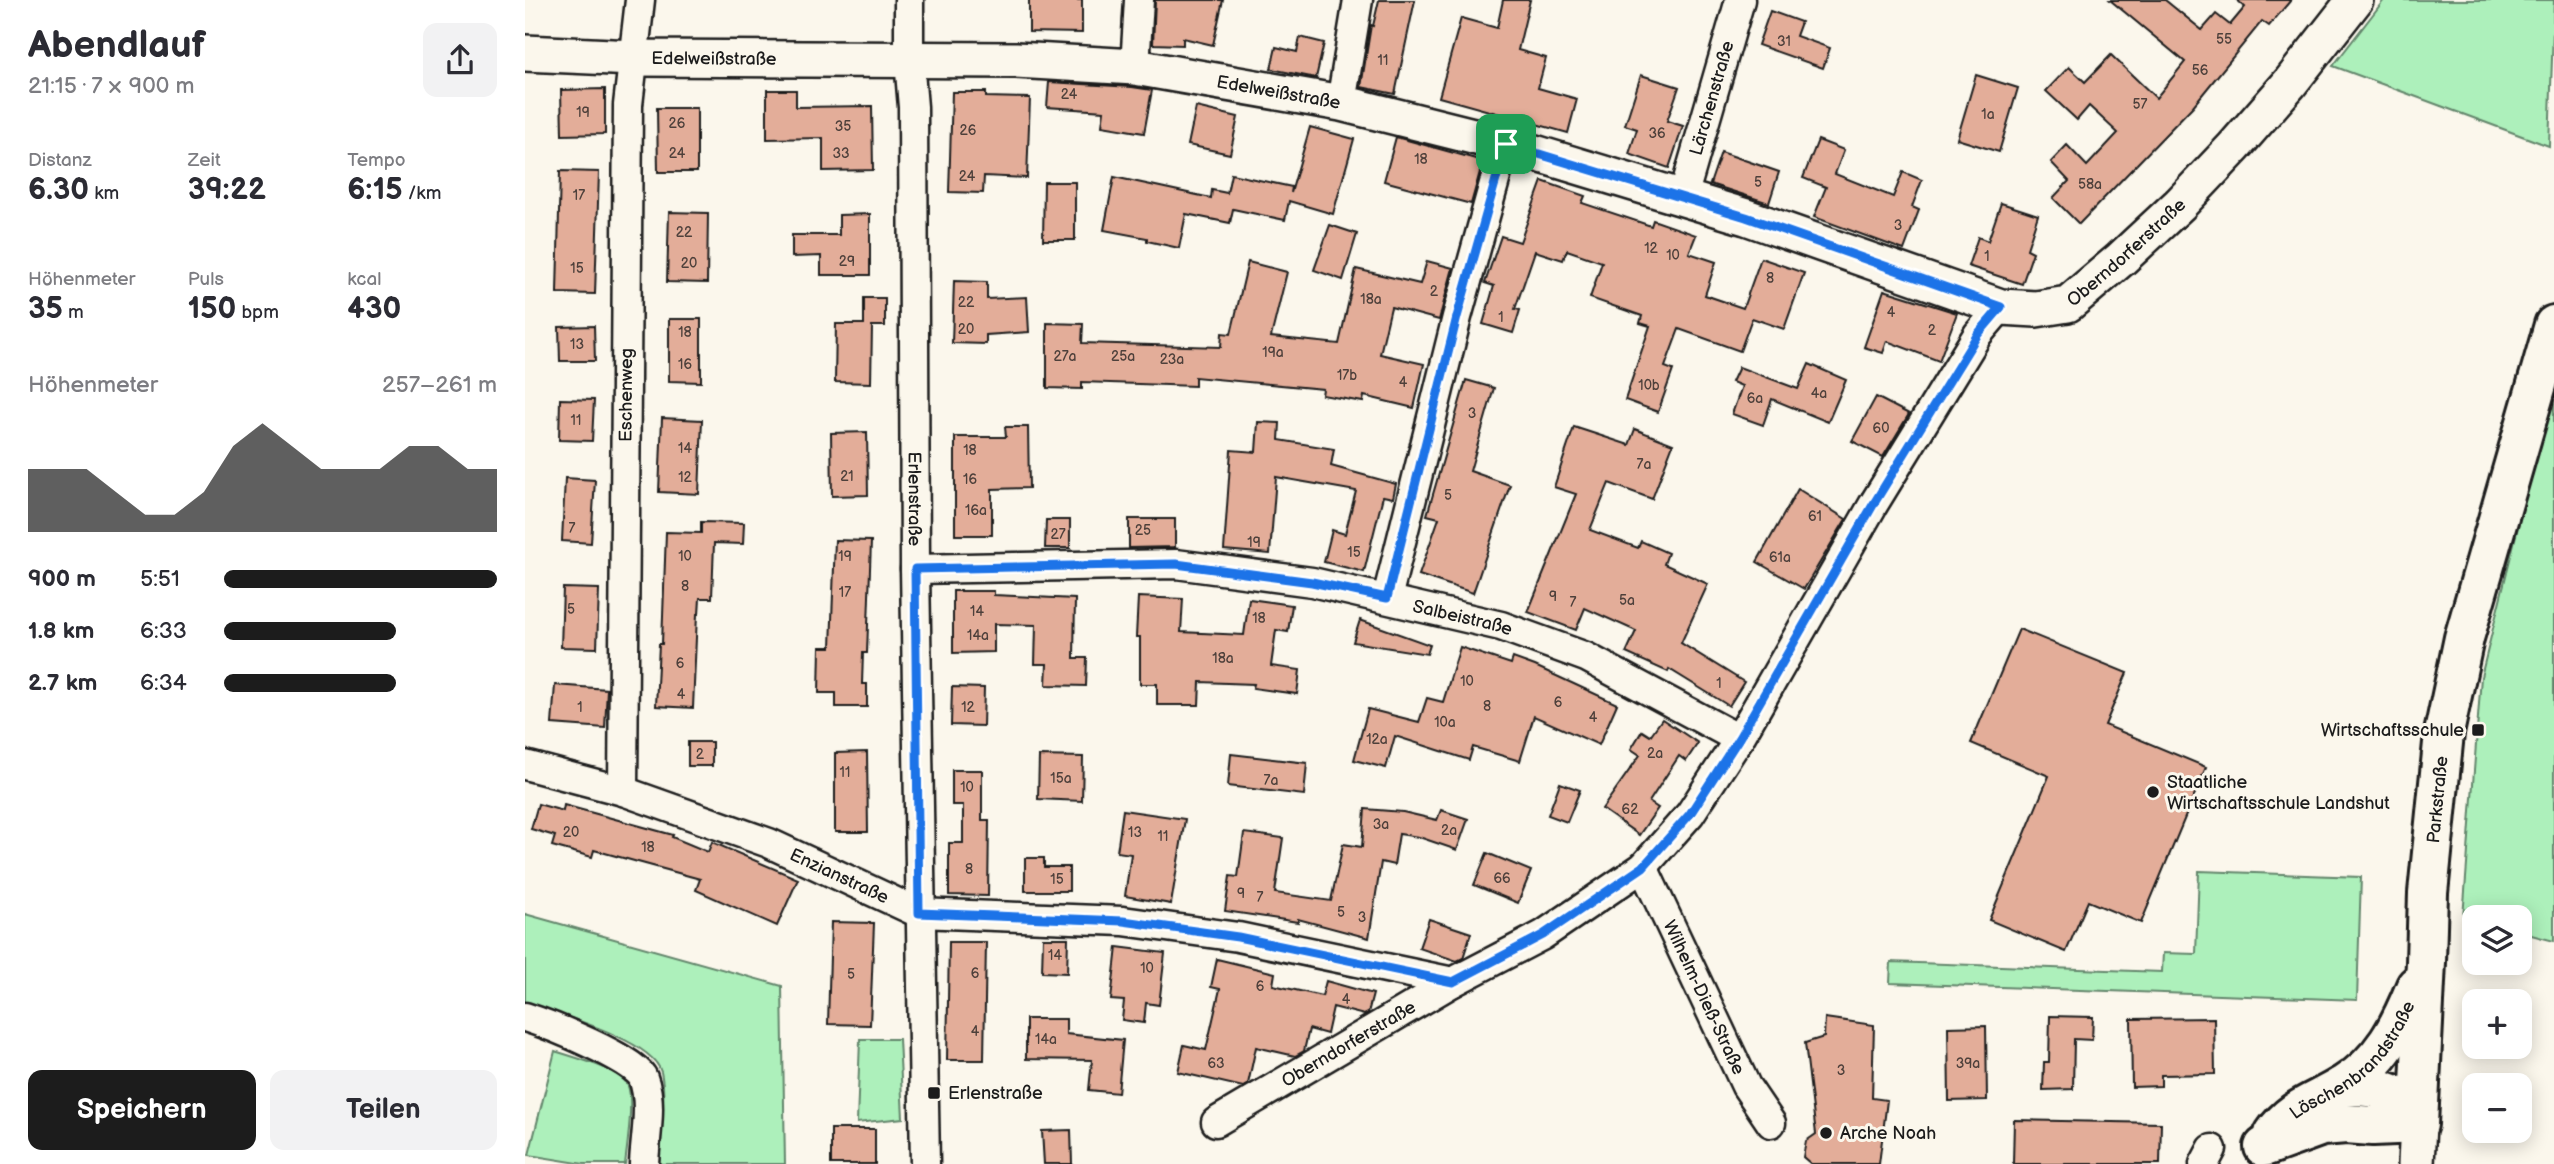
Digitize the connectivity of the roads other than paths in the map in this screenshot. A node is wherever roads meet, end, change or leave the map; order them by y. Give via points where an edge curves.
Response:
1 (641, 0) edge
2 (909, 0) edge
3 (1139, 0) edge
4 (1358, 0) edge
5 (1740, 0) edge
6 (2355, 0) edge
7 (525, 53) edge
8 (634, 58) junction
9 (909, 60) junction
10 (1135, 67) junction
11 (1341, 103) junction
12 (1506, 144) junction
13 (1683, 197) junction
14 (2001, 307) junction
15 (2554, 325) edge
16 (915, 569) junction
17 (1387, 598) junction
18 (1739, 738) junction
19 (525, 765) edge
20 (623, 791) junction
21 (1643, 867) junction
22 (919, 913) junction
23 (2426, 962) junction
24 (1453, 982) junction
25 (525, 1017) edge
26 (2341, 1087) junction
27 (2418, 1116) junction
28 (1216, 1122) dead end
29 (1771, 1123) dead end
30 (2258, 1156) edge
31 (644, 1164) edge
32 (925, 1164) edge
33 (2416, 1164) edge

1 - 8 street, Eschenweg
2 - 9 street, Erlenstraße
3 - 10 street
4 - 11 street
5 - 13 street, Lärchenstraße
6 - 14 street, Oberndorferstraße via 2234,148 2121,259 2068,304 2036,309
7 - 8 street, Edelweißstraße
8 - 9 street, Edelweißstraße
8 - 20 street, Eschenweg via 628,105
9 - 10 street, Edelweißstraße
9 - 16 street, Erlenstraße
10 - 11 street, Edelweißstraße
11 - 12 street, Edelweißstraße
12 - 13 street, Edelweißstraße
12 - 17 street via 1457,317
13 - 14 street, Edelweißstraße
14 - 18 street, Oberndorferstraße via 1978,334 1873,505
15 - 23 main road, Parkstraße via 2456,672 2440,765
16 - 17 street, Salbeistraße via 1176,564 1312,582
16 - 22 street, Erlenstraße
17 - 18 street, Salbeistraße via 1501,626 1586,657
18 - 21 street, Oberndorferstraße via 1690,814
19 - 20 street, Enzianstraße
20 - 22 street, Enzianstraße via 769,843
21 - 24 street, Oberndorferstraße via 1543,935
21 - 29 street, Wilhelm-Dieß-Straße via 1746,1086
22 - 24 street, Enzianstraße via 1123,921 1238,937
22 - 32 street, Erlenstraße
23 - 26 main road, Löschenbrandstraße via 2400,1025 2381,1054
23 - 27 main road, Parkstraße
24 - 28 street, Oberndorferstraße
25 - 31 street via 615,1055 642,1075 647,1096
26 - 27 main road via 2397,1094
26 - 30 main road, Löschenbrandstraße via 2301,1106 2279,1126
27 - 30 main road, Löschenbrandstraße via 2373,1126 2322,1126
27 - 33 street, Parkstraße

